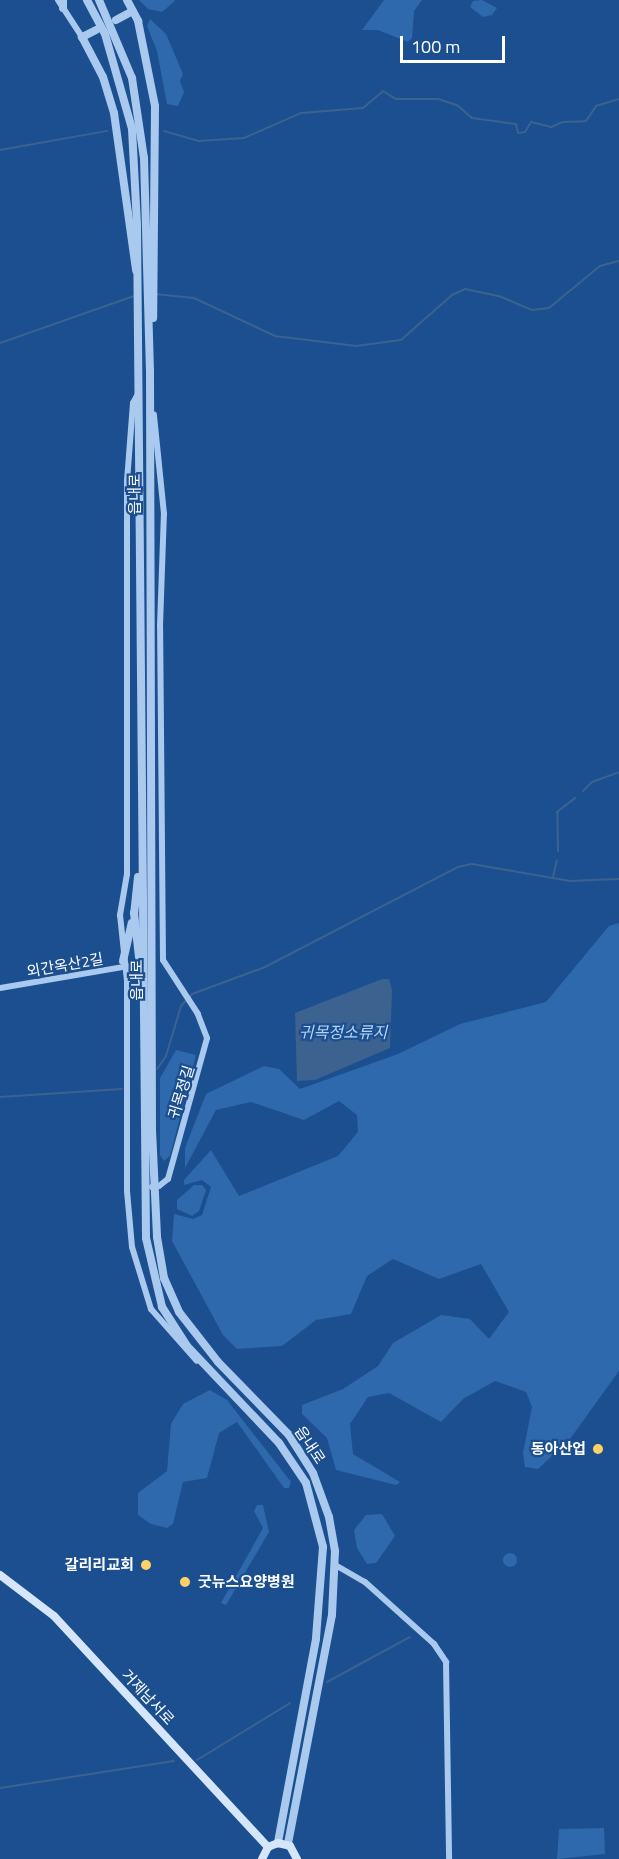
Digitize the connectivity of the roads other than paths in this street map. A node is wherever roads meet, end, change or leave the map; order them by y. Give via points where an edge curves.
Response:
1 (58, 0) edge
2 (87, 0) edge
3 (99, 0) edge
4 (127, 0) edge
5 (63, 4) edge
6 (132, 11) junction
7 (116, 20) dead end
8 (96, 30) dead end
9 (82, 38) junction
10 (138, 275) junction
11 (149, 357) junction
12 (138, 394) junction
13 (141, 870) junction
14 (134, 913) junction
15 (124, 964) junction
16 (134, 965) dead end
17 (142, 969) junction
18 (0, 987) edge
19 (149, 1187) junction
20 (219, 1379) junction
21 (324, 1566) junction
22 (337, 1566) junction
23 (0, 1575) edge
24 (283, 1843) junction
25 (268, 1847) junction
26 (262, 1859) edge
27 (297, 1859) edge
28 (449, 1859) edge

1 - 5 street
2 - 10 street, 읍내로 via 105,34 132,129
3 - 11 street, 읍내로 via 124,54 142,126
4 - 6 street
5 - 9 street
6 - 7 street
6 - 11 street via 155,106 154,293
8 - 9 street
9 - 10 street via 103,77 114,113 131,258
10 - 12 street, 읍내로
11 - 19 street, 읍내로
11 - 19 street, 귀목정길 via 154,388 154,441 164,514 160,626 164,895 160,915 161,965 192,1006 207,1038 168,1179
12 - 13 street, 읍내로
12 - 15 street via 133,403 126,513 127,874 120,915
13 - 14 street
13 - 17 street, 읍내로
14 - 15 street
14 - 17 street
15 - 16 street, 외간옥산2길
15 - 18 street, 외간옥산2길
15 - 20 street via 127,1191 132,1247 150,1309 185,1351
17 - 19 street, 읍내로
19 - 20 street, 읍내로 via 146,1238 162,1307 188,1346
19 - 22 street, 읍내로 via 171,1295 218,1362 302,1454 329,1517
20 - 21 street, 읍내로 via 279,1443 306,1483 317,1516
21 - 22 street
21 - 24 street, 읍내로
22 - 24 street, 읍내로 via 330,1626
22 - 28 street via 365,1582 434,1644 446,1662
23 - 25 main road, 거제남서로 via 54,1616
24 - 25 main road
24 - 27 main road
25 - 26 main road

